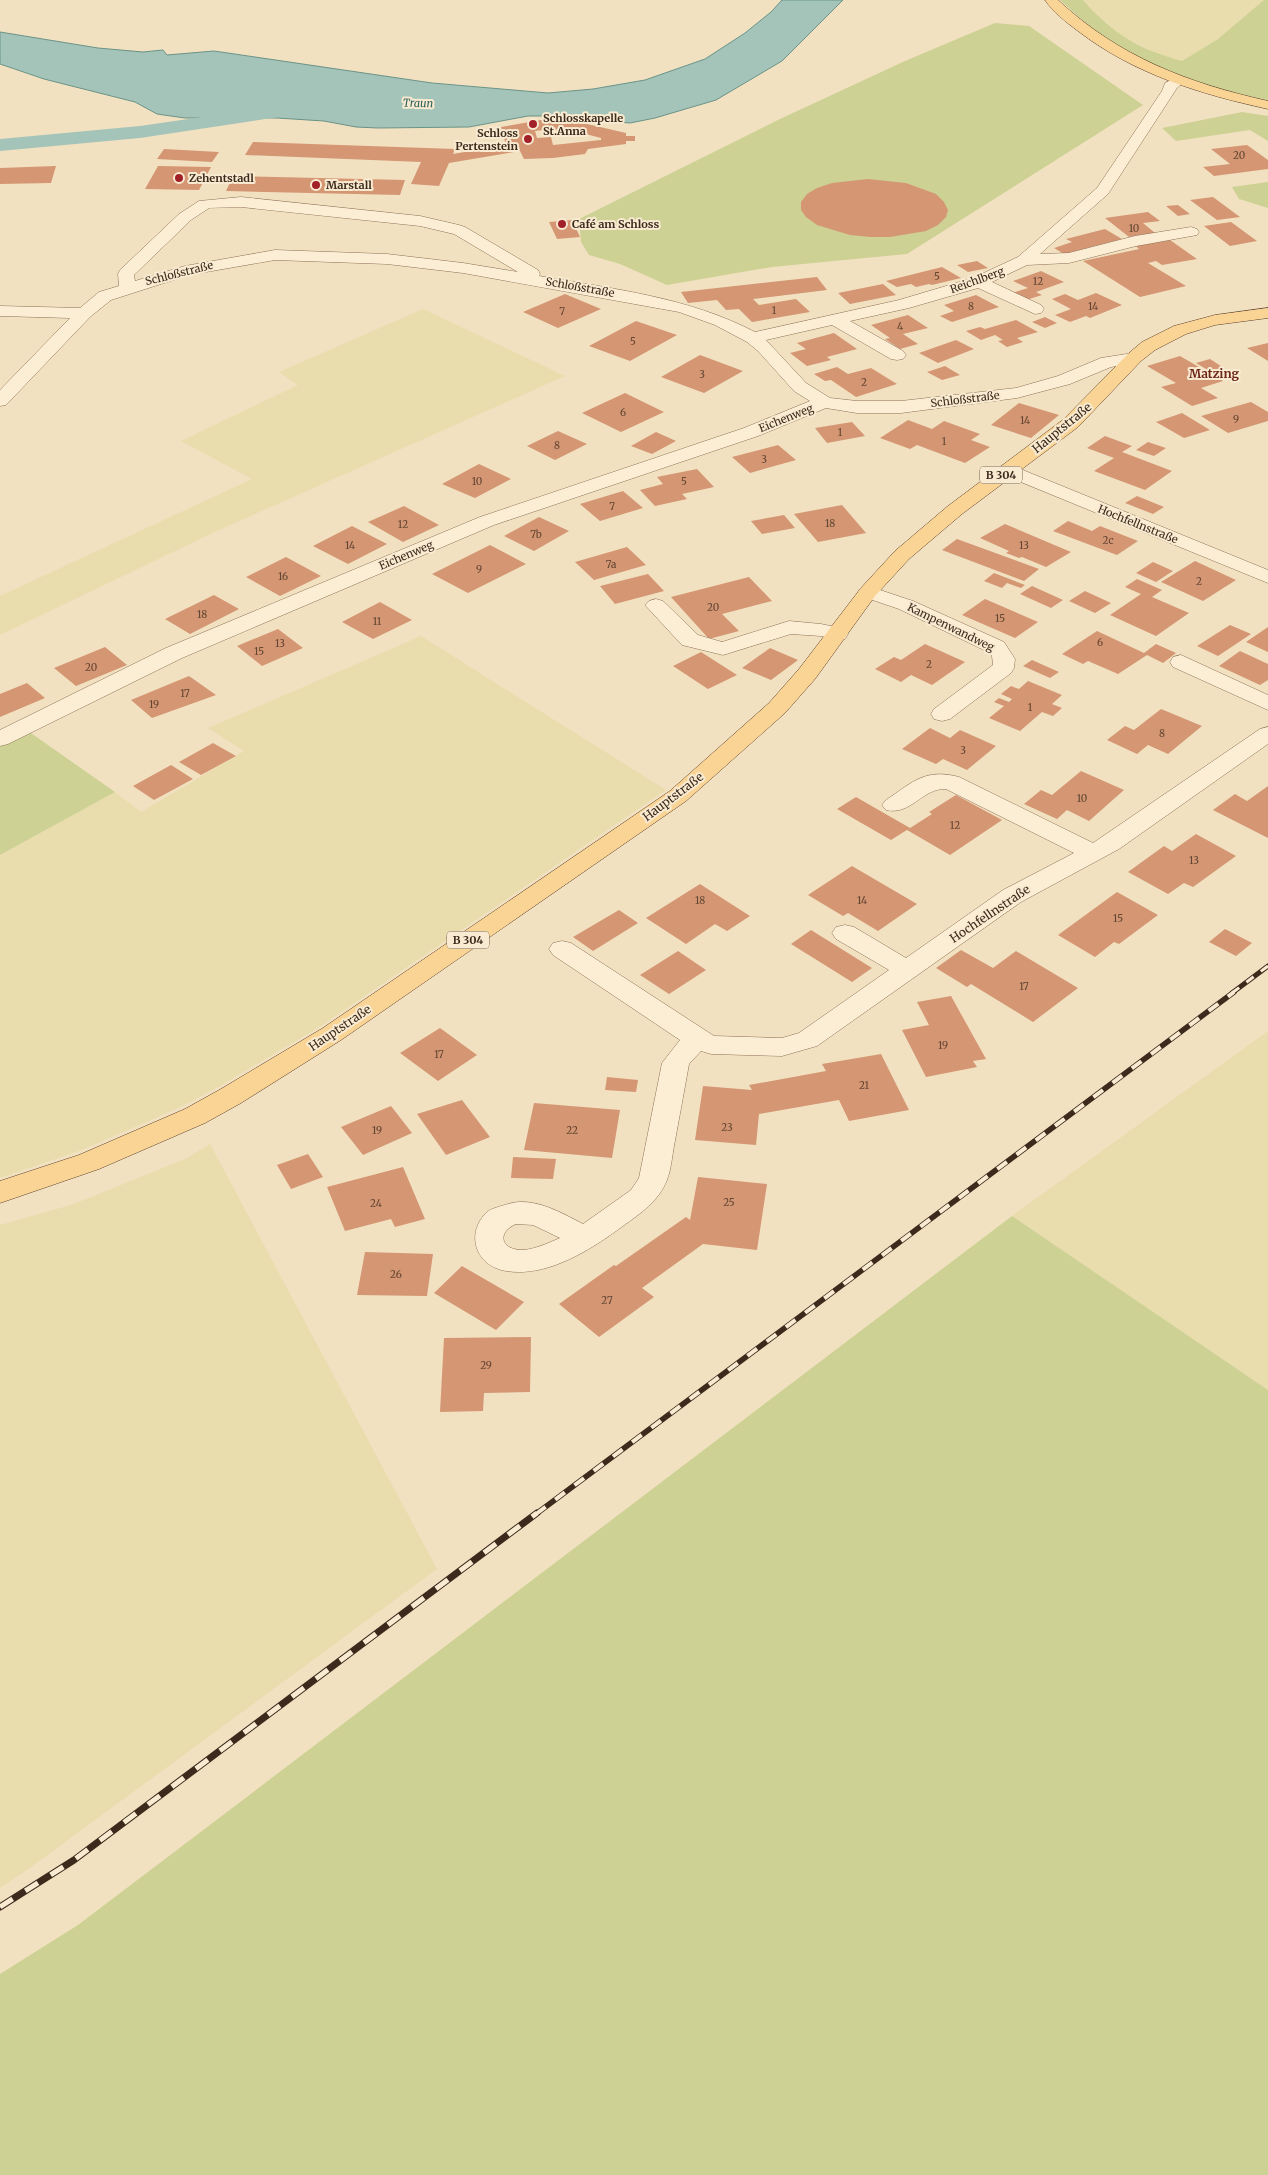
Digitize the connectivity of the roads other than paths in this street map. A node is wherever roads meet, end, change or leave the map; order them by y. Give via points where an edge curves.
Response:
1 (1051, 0) edge
2 (1179, 80) junction
3 (1268, 105) edge
4 (1191, 232) dead end
5 (1024, 260) junction
6 (542, 280) junction
7 (979, 282) junction
8 (127, 287) junction
9 (1035, 309) dead end
10 (0, 311) edge
11 (84, 313) junction
12 (1268, 313) edge
13 (834, 320) junction
14 (753, 338) junction
15 (897, 356) dead end
16 (1133, 358) junction
17 (0, 401) edge
18 (824, 402) junction
19 (1008, 470) junction
20 (1268, 577) edge
21 (868, 592) junction
22 (656, 605) dead end
23 (836, 634) junction
24 (1181, 662) dead end
25 (1268, 704) edge
26 (942, 714) dead end
27 (1268, 734) edge
28 (0, 739) edge
29 (894, 805) dead end
30 (1093, 853) junction
31 (845, 933) dead end
32 (562, 949) dead end
33 (907, 970) junction
34 (699, 1040) junction
35 (0, 1192) edge
36 (585, 1238) dead end

1 - 2 main road via 1104,45
2 - 3 main road
2 - 5 street, Reichlberg via 1170,86 1103,191
4 - 5 street via 1134,241 1069,258
5 - 7 street, Reichlberg
6 - 8 street, Schloßstraße via 386,259 275,255 194,269
6 - 8 street via 459,230 420,221 241,202 205,204 185,218 126,274
6 - 14 street, Schloßstraße via 684,308 721,321
7 - 9 street
7 - 13 street, Reichlberg
8 - 11 street, Schloßstraße via 105,296
10 - 11 street
11 - 17 street, Schloßstraße
12 - 16 main road, Hauptstraße / B 304 via 1187,328 1154,343
13 - 14 street, Reichlberg
13 - 15 street
14 - 18 street, Schloßstraße via 800,387
16 - 18 street, Schloßstraße via 1107,362 1064,380 1017,393 901,407 857,407
16 - 19 main road, Hauptstraße / B 304 via 1089,408
18 - 28 street, Eichenweg via 742,435 488,521 174,653
19 - 20 street, Hochfellnstraße
19 - 21 main road, Hauptstraße / B 304 via 908,550
21 - 23 main road, Hauptstraße / B 304
21 - 26 street, Kampenwandweg via 906,605 996,647 1003,654 1002,668
22 - 23 street via 690,640 723,649 789,627
23 - 35 main road, Hauptstraße / B 304 via 777,708 678,796 332,1034 195,1116 89,1162
24 - 25 street
27 - 30 street, Hochfellnstraße
29 - 30 street via 931,782 951,782
30 - 33 street, Hochfellnstraße via 1012,896
31 - 33 street
32 - 34 street, Hochfellnstraße
33 - 34 street, Hochfellnstraße via 808,1040 782,1047 711,1045
34 - 36 street via 686,1049 676,1063 653,1180 648,1190

